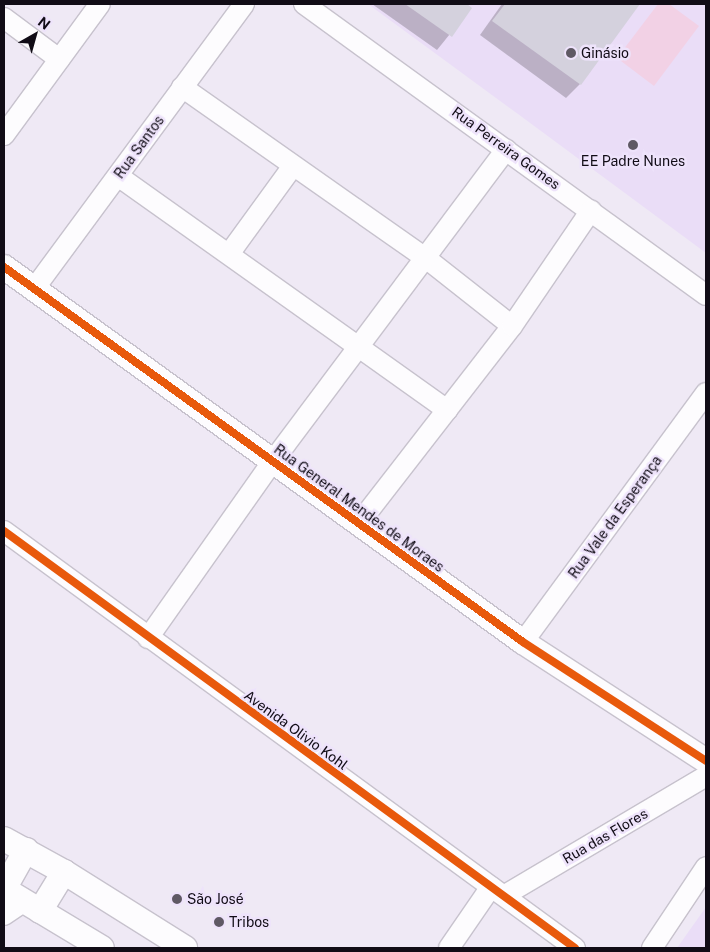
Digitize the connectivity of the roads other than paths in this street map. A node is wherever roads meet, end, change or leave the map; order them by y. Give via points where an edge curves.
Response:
1 (100, 4) edge
2 (244, 4) edge
3 (304, 4) edge
4 (4, 18) edge
5 (59, 59) junction
6 (182, 87) junction
7 (4, 136) edge
8 (506, 149) junction
9 (292, 166) junction
10 (118, 176) junction
11 (591, 210) junction
12 (229, 254) junction
13 (427, 259) junction
14 (4, 267) edge
15 (34, 289) junction
16 (706, 295) edge
17 (512, 326) junction
18 (358, 346) junction
19 (706, 393) edge
20 (447, 410) junction
21 (273, 461) junction
22 (360, 522) junction
23 (4, 531) edge
24 (148, 638) junction
25 (523, 642) junction
26 (706, 760) edge
27 (706, 776) edge
28 (4, 839) edge
29 (26, 850) junction
30 (706, 867) edge
31 (64, 872) junction
32 (4, 889) edge
33 (498, 891) junction
34 (32, 906) junction
35 (4, 915) edge
36 (102, 948) edge
37 (185, 948) edge
38 (449, 948) edge
39 (575, 948) edge
40 (652, 948) edge

1 - 5 street
2 - 6 street, Rua Santos
3 - 8 street, Rua Perreira Gomes
4 - 5 street
5 - 7 street
6 - 9 street
6 - 10 street, Rua Santos
8 - 11 street, Rua Perreira Gomes
8 - 13 street
9 - 12 street
9 - 13 street
10 - 12 street
10 - 15 street, Rua Santos
11 - 16 street, Rua Perreira Gomes
11 - 17 street
12 - 18 street
13 - 17 street
13 - 18 street
14 - 15 street, Rua General Mendes de Moraes
15 - 21 street, Rua General Mendes de Moraes
17 - 20 street
18 - 20 street
18 - 21 street
19 - 25 street, Rua Vale da Esperança
20 - 22 street
21 - 22 street, Rua General Mendes de Moraes
21 - 24 street
22 - 25 street, Rua General Mendes de Moraes
23 - 24 street, Avenida Olivio Kohl
24 - 33 street, Avenida Olivio Kohl
25 - 26 street, Rua General Mendes de Moraes
27 - 33 street, Rua das Flores
28 - 29 street
29 - 31 street
29 - 32 street
30 - 40 street
31 - 34 street
31 - 37 street
32 - 34 street
33 - 38 street, Rua das Flores
33 - 39 street, Avenida Olivio Kohl
34 - 35 street
34 - 36 street

